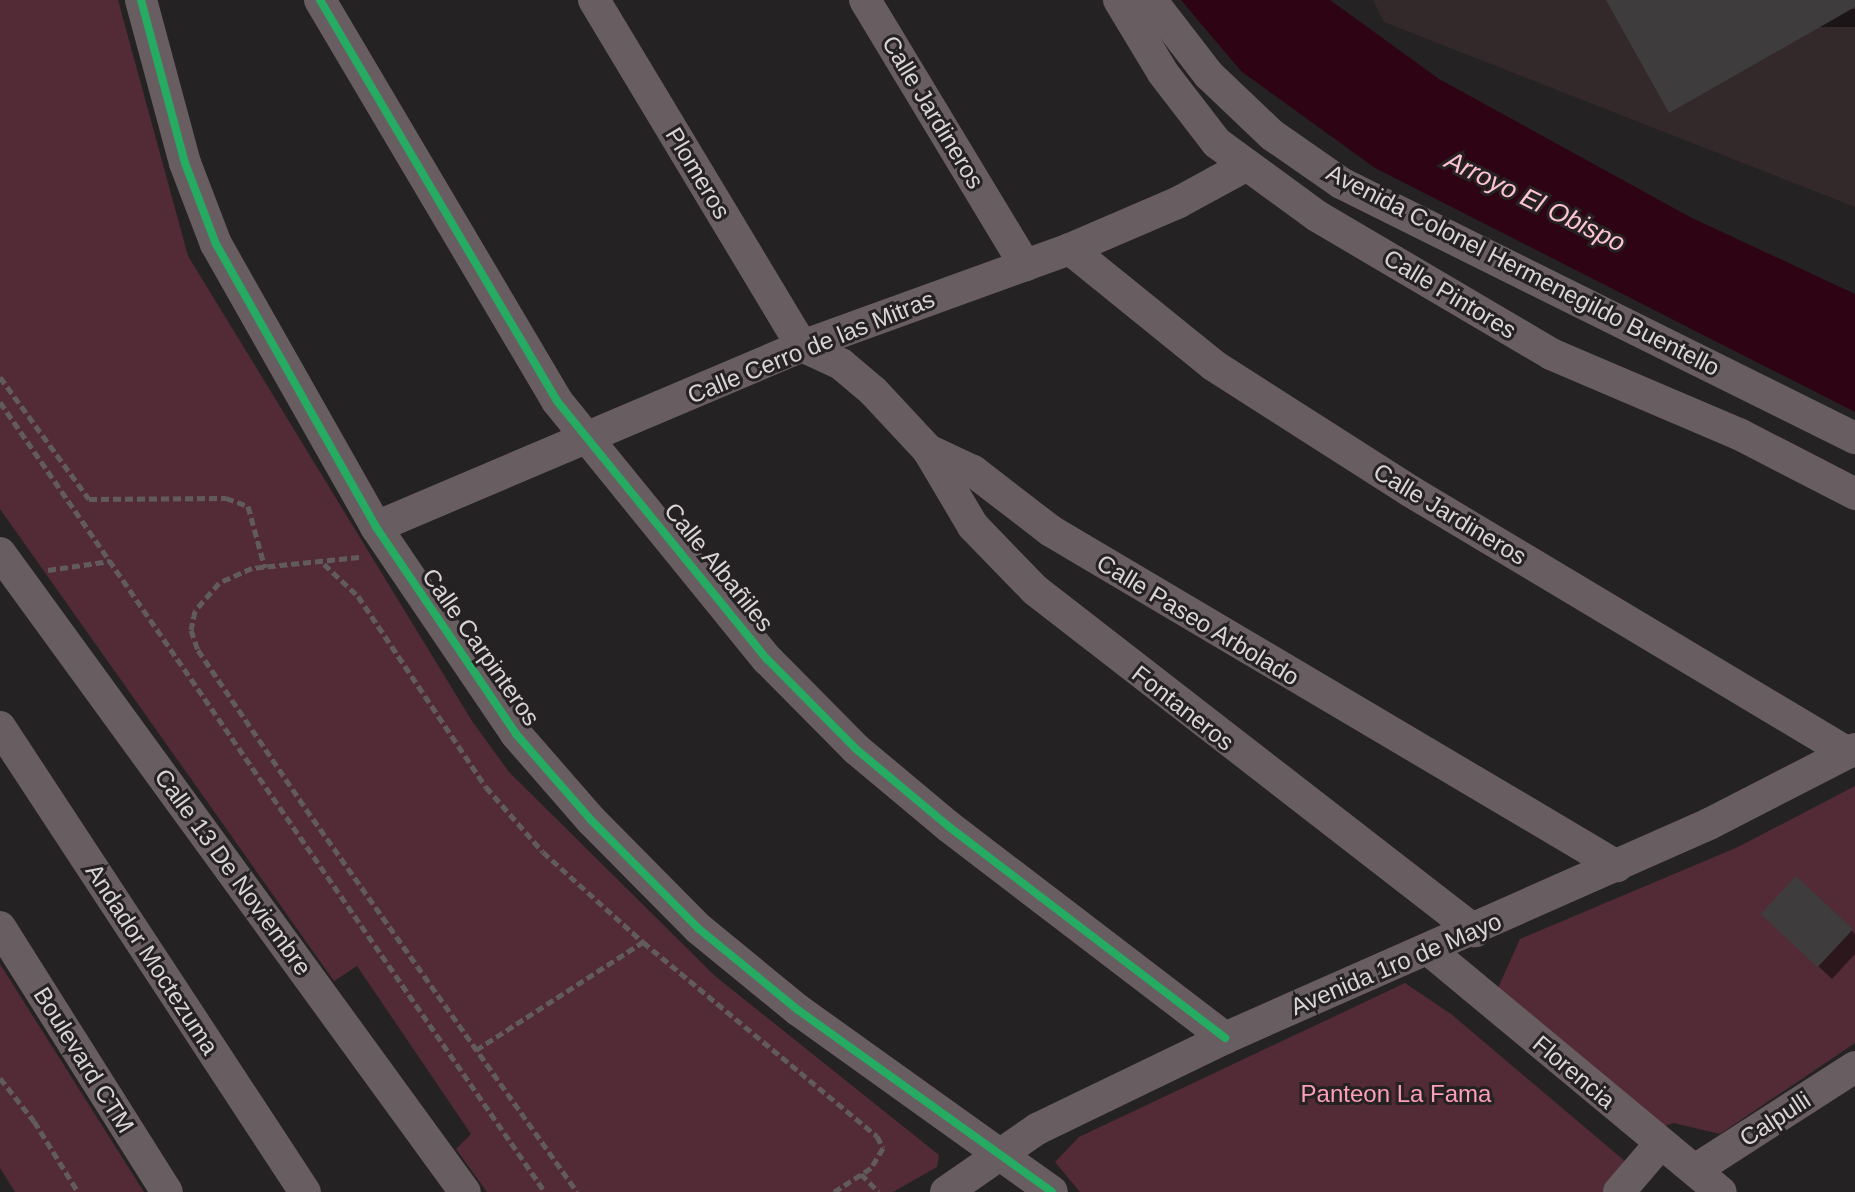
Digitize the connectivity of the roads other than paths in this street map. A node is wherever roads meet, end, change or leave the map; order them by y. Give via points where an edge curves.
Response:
1 (141, 0) edge
2 (320, 0) edge
3 (594, 0) edge
4 (865, 0) edge
5 (1119, 0) edge
6 (1151, 0) edge
7 (1245, 166) junction
8 (1070, 249) junction
9 (1025, 265) junction
10 (802, 346) junction
11 (1855, 438) edge
12 (589, 440) junction
13 (928, 450) junction
14 (1855, 494) edge
15 (384, 539) junction
16 (8, 563) edge
17 (0, 727) edge
18 (1851, 751) edge
19 (1617, 866) junction
20 (0, 927) edge
21 (1475, 931) junction
22 (1429, 950) junction
23 (1225, 1038) junction
24 (1855, 1067) edge
25 (1660, 1144) junction
26 (1004, 1156) junction
27 (1695, 1170) junction
28 (167, 1192) edge
29 (305, 1192) edge
30 (465, 1192) edge
31 (946, 1192) edge
32 (1052, 1192) edge
33 (1619, 1192) edge
34 (1721, 1192) edge

1 - 15 street, Calle Carpinteros via 185,163 216,244
2 - 12 street, Calle Albañiles via 557,401
3 - 10 street, Plomeros
4 - 9 street, Calle Jardineros
5 - 7 street, Calle Pintores via 1185,104 1217,143
6 - 11 street, Avenida Colonel Hermenegildo Buentello via 1209,75 1272,135 1341,183
7 - 8 street, Calle Cerro de las Mitras via 1179,202
7 - 14 street, Calle Pintores via 1317,216 1551,354 1739,434
8 - 9 street, Calle Cerro de las Mitras
8 - 18 street, Calle Jardineros via 1213,365 1410,491
9 - 10 street, Calle Cerro de las Mitras
10 - 12 street, Calle Cerro de las Mitras
10 - 13 street, Calle Paseo Arbolado via 841,364
12 - 15 street, Calle Cerro de las Mitras
12 - 23 street, Calle Albañiles via 767,659 856,749
13 - 19 street, Calle Paseo Arbolado via 973,471 1051,531 1300,683
13 - 21 street, Fontaneros via 973,526 1035,590
15 - 26 street, Calle Carpinteros via 516,734 591,820 699,929 798,1010
16 - 30 street, Calle 13 De Noviembre
17 - 29 street, Andador Moctezuma
18 - 19 street, Avenida 1ro de Mayo
19 - 21 street, Avenida 1ro de Mayo
20 - 28 street, Boulevard CTM
21 - 22 street, Avenida 1ro de Mayo
22 - 23 street, Avenida 1ro de Mayo
22 - 25 street, Florencia
23 - 26 street, Avenida 1ro de Mayo via 1037,1129
24 - 27 street, Calpulli
25 - 27 street, Florencia
25 - 33 street
26 - 31 street, Avenida 1ro de Mayo
26 - 32 street, Calle Carpinteros
27 - 34 street, Florencia

